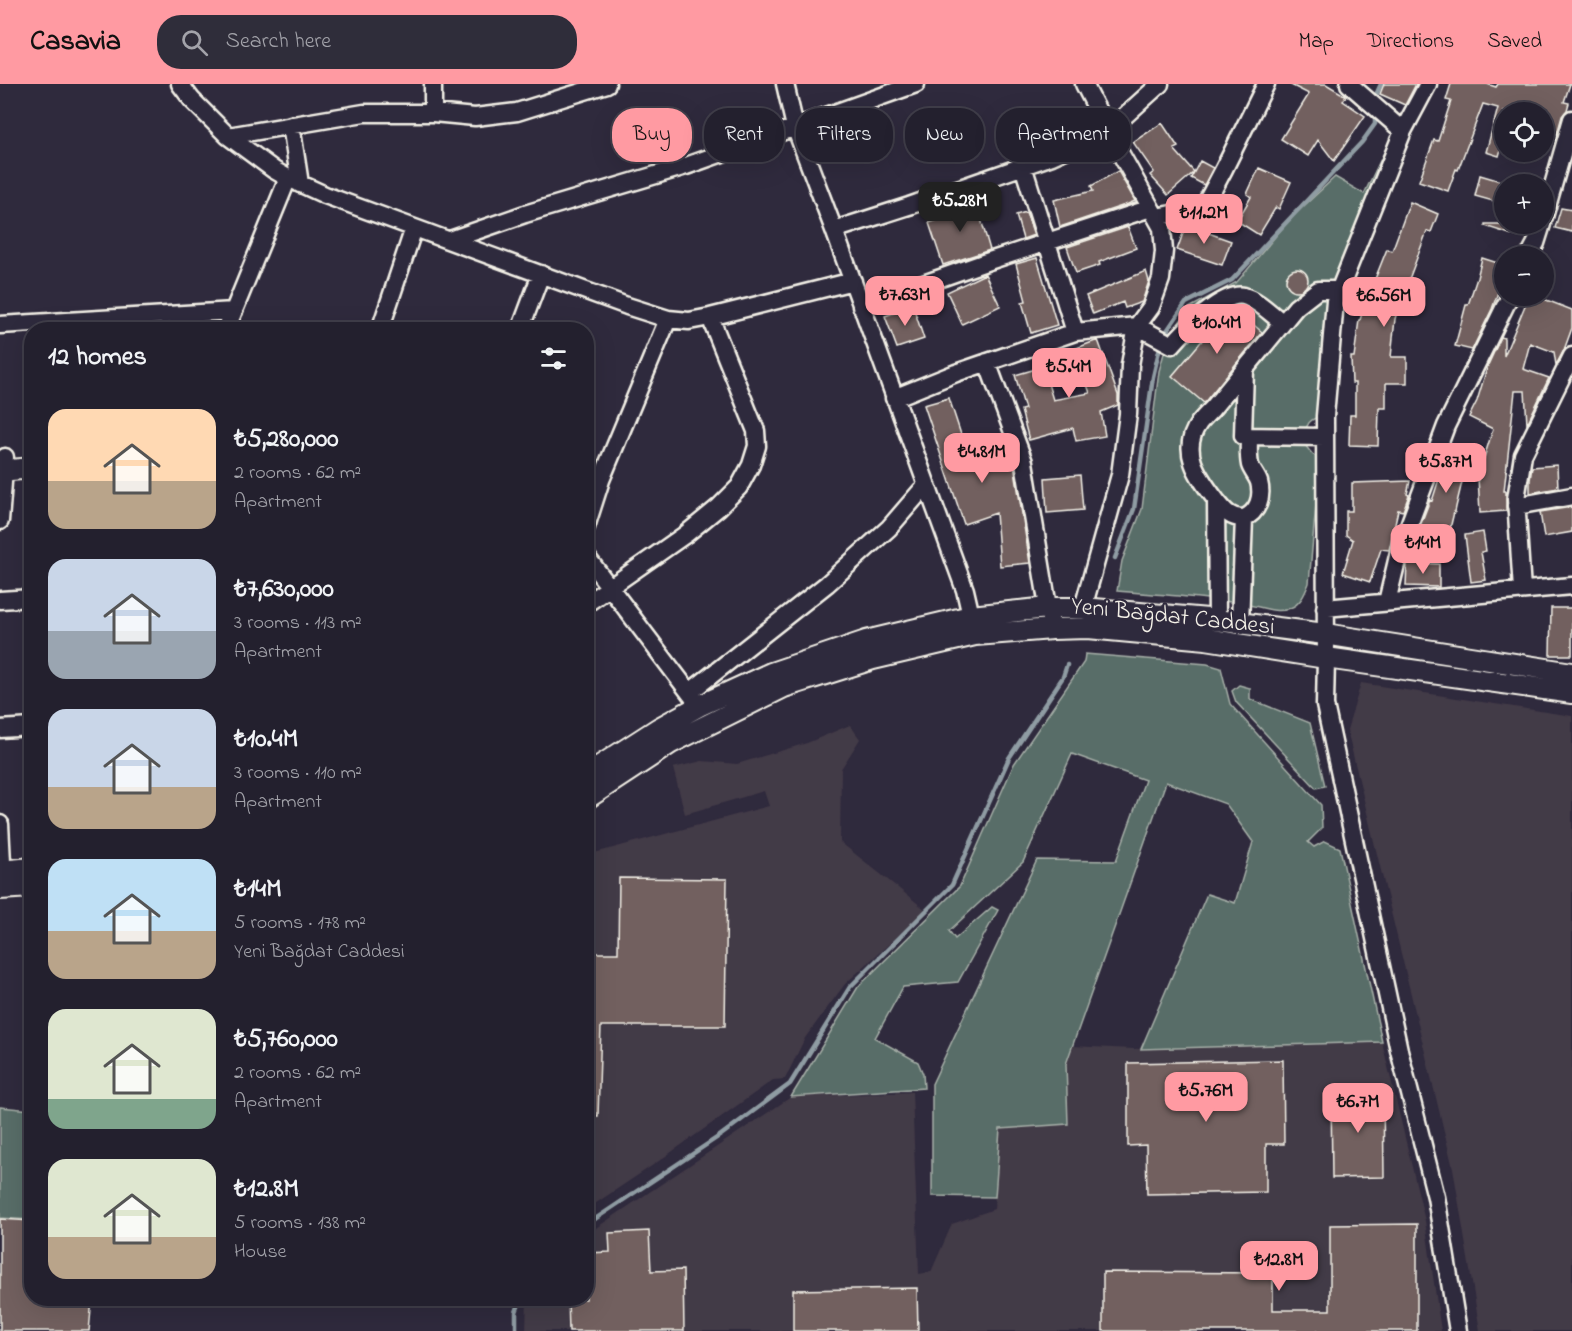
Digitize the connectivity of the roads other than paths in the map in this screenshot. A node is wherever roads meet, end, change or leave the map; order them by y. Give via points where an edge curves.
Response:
1 (180, 84) edge
2 (433, 84) edge
3 (607, 84) edge
4 (785, 84) edge
5 (916, 84) edge
6 (1084, 84) edge
7 (1160, 84) edge
8 (1266, 84) edge
9 (1349, 84) edge
10 (1428, 84) edge
11 (1096, 108) edge
12 (1131, 110) edge
13 (433, 113) junction
14 (1572, 118) edge
15 (291, 125) junction
16 (795, 127) junction
17 (1403, 131) junction
18 (228, 136) junction
19 (1035, 162) edge
20 (1126, 162) edge
21 (1023, 166) junction
22 (294, 181) junction
23 (1554, 182) edge
24 (1154, 212) junction
25 (414, 228) junction
26 (834, 230) junction
27 (450, 240) junction
28 (1047, 243) junction
29 (542, 274) junction
30 (852, 281) junction
31 (1339, 290) junction
32 (861, 306) junction
33 (1505, 306) edge
34 (234, 311) junction
35 (710, 317) junction
36 (668, 319) junction
37 (50, 322) edge
38 (229, 322) edge
39 (383, 322) edge
40 (523, 322) edge
41 (1282, 323) junction
42 (24, 324) edge
43 (0, 325) edge
44 (1137, 326) junction
45 (1075, 332) junction
46 (1572, 356) edge
47 (987, 362) junction
48 (1245, 369) junction
49 (894, 398) junction
50 (1249, 436) junction
51 (1325, 437) junction
52 (24, 457) edge
53 (2, 464) edge
54 (24, 467) edge
55 (926, 485) junction
56 (1572, 496) edge
57 (1216, 500) junction
58 (594, 502) edge
59 (1516, 506) junction
60 (1244, 518) junction
61 (0, 521) edge
62 (594, 567) edge
63 (1572, 586) edge
64 (610, 588) junction
65 (1521, 590) junction
66 (24, 598) edge
67 (594, 599) edge
68 (0, 600) edge
69 (1387, 602) junction
70 (1048, 608) junction
71 (1083, 608) junction
72 (1325, 608) junction
73 (971, 616) junction
74 (1217, 620) junction
75 (1240, 623) junction
76 (1052, 629) junction
77 (1325, 634) junction
78 (975, 635) junction
79 (1326, 658) junction
80 (1572, 673) edge
81 (1572, 693) edge
82 (694, 699) junction
83 (24, 728) edge
84 (0, 729) edge
85 (594, 771) edge
86 (594, 794) edge
87 (0, 824) edge
88 (24, 871) edge
89 (2, 880) edge
90 (24, 885) edge
91 (1458, 1331) edge

1 - 18 street
2 - 13 street
3 - 13 street via 517,112 475,117
4 - 16 street
5 - 16 street
6 - 11 street
7 - 12 street
8 - 24 street via 1205,205 1182,212
9 - 17 street
10 - 17 street
13 - 15 street via 364,113
14 - 23 street
15 - 18 street
15 - 22 street
16 - 26 street
16 - 27 street via 686,166
17 - 31 street
18 - 22 street
19 - 21 street
20 - 24 street
21 - 26 street
21 - 28 street
22 - 25 street
22 - 34 street
24 - 28 street
24 - 44 street via 1162,228 1161,279 1151,307
25 - 27 street
25 - 39 street
26 - 30 street
27 - 29 street
28 - 32 street
28 - 45 street
29 - 36 street
29 - 40 street
30 - 32 street
30 - 35 street
31 - 41 street via 1318,290
31 - 51 street
32 - 49 street
33 - 69 street via 1446,426 1398,552
34 - 37 street
34 - 38 street
35 - 36 street
35 - 64 street via 756,431 757,446 751,465 739,487 719,507
36 - 58 street
41 - 44 street via 1253,300 1237,295 1199,318 1172,345
41 - 48 street
42 - 43 street
44 - 45 street
44 - 71 street via 1120,475
45 - 47 street
46 - 59 street via 1522,455
47 - 49 street
47 - 70 street via 1024,462
48 - 50 street via 1244,436
48 - 57 street via 1199,423 1191,440 1190,457
49 - 55 street
50 - 51 street
50 - 60 street via 1248,452 1260,496 1257,508
51 - 72 street
52 - 53 main road
53 - 54 main road
53 - 61 street
55 - 73 street
55 - 82 street via 889,528
56 - 59 street
57 - 60 street via 1227,514
57 - 74 street
59 - 65 street
60 - 75 street
62 - 64 street
63 - 65 street
64 - 67 street
64 - 82 street
65 - 69 street
66 - 68 street
69 - 72 street
70 - 71 main road, Yeni Bağdat Caddesi
70 - 73 main road, Yeni Bağdat Caddesi
70 - 76 street
71 - 74 main road, Yeni Bağdat Caddesi
72 - 77 street
73 - 78 street
73 - 82 main road, Yeni Bağdat Caddesi via 866,641
74 - 75 main road, Yeni Bağdat Caddesi
75 - 77 main road, Yeni Bağdat Caddesi
76 - 78 main road, Yeni Bağdat Caddesi
76 - 79 main road, Yeni Bağdat Caddesi via 1088,628 1206,639
77 - 79 street
77 - 80 main road, Yeni Bağdat Caddesi
78 - 86 main road, Yeni Bağdat Caddesi via 873,659 784,687 671,743
79 - 81 main road, Yeni Bağdat Caddesi
79 - 91 street via 1325,705 1399,1050 1436,1197
82 - 85 main road, Yeni Bağdat Caddesi via 659,728
83 - 84 street
87 - 89 street
88 - 89 main road
89 - 90 main road

